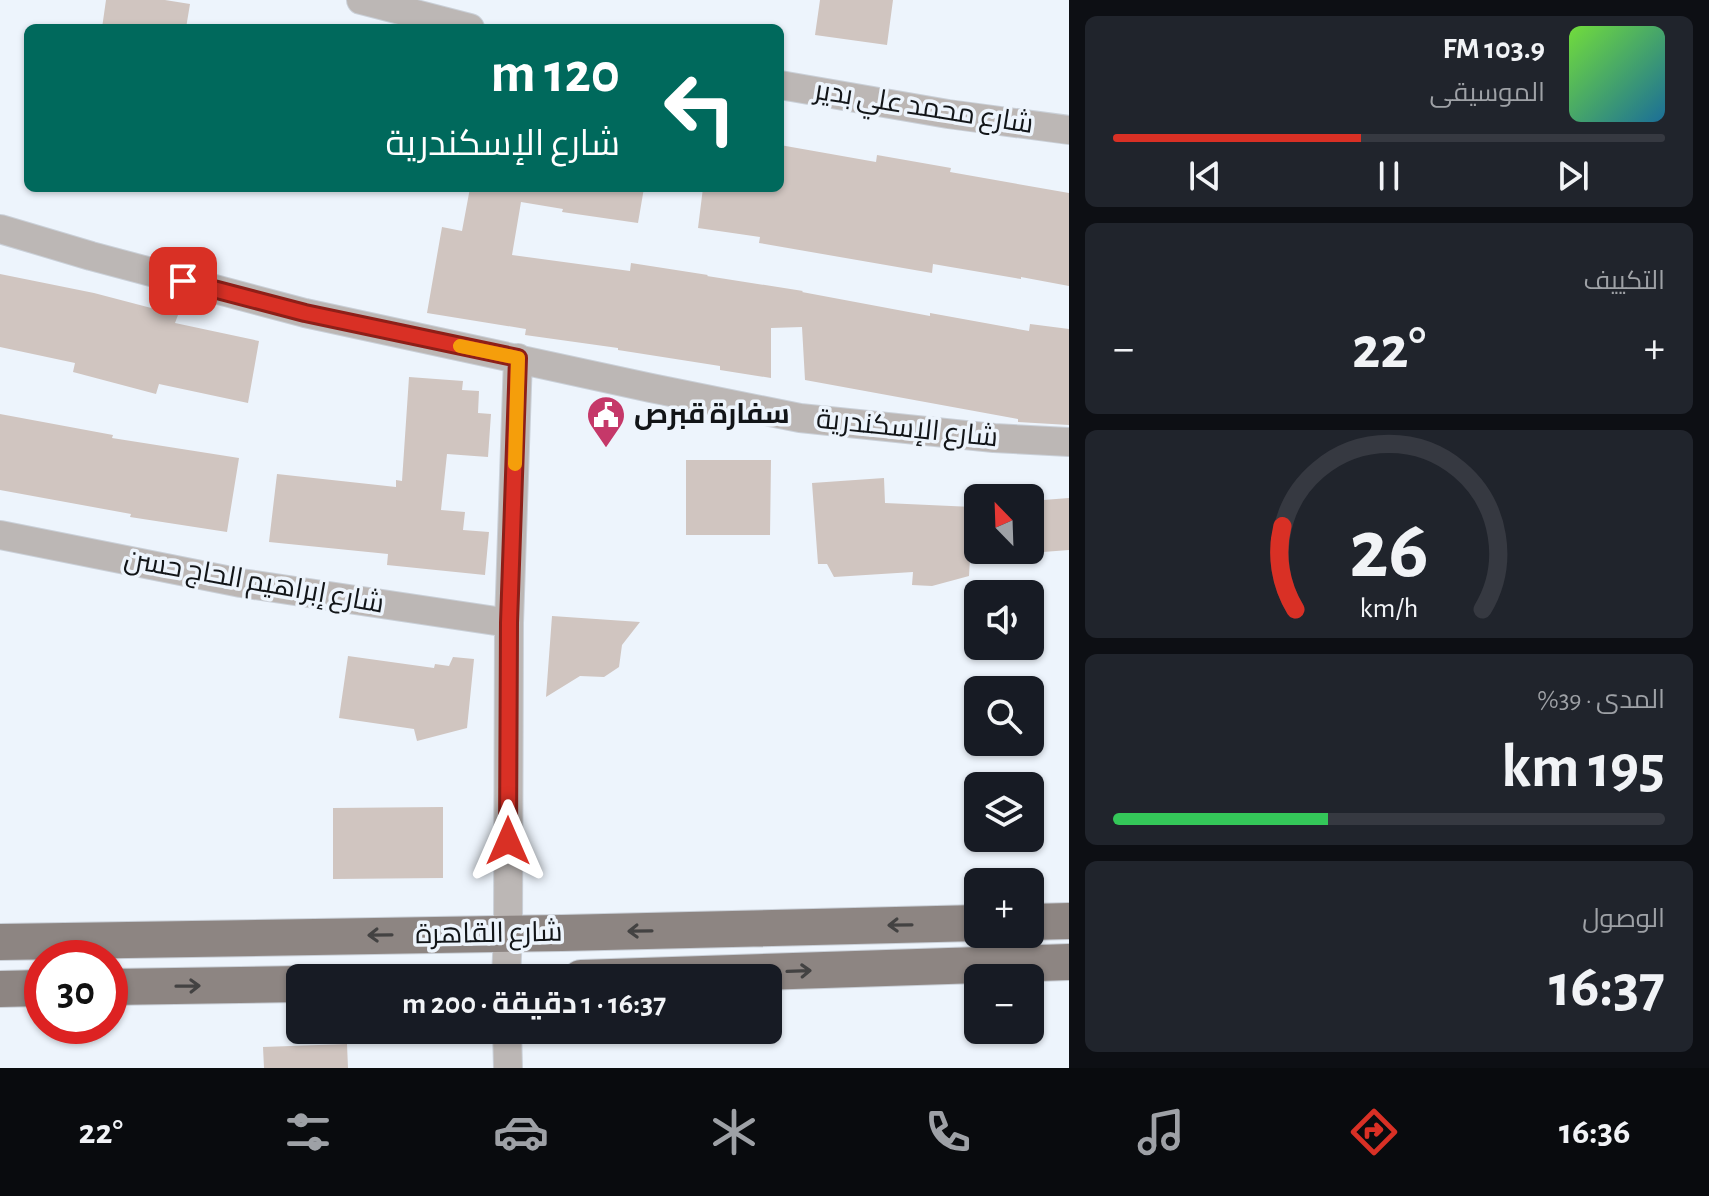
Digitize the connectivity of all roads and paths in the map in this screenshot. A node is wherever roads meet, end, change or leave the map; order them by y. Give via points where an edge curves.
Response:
1 (361, 0) edge
2 (454, 24) edge
3 (784, 86) edge
4 (1069, 130) edge
5 (0, 229) edge
6 (518, 358) junction
7 (1069, 442) edge
8 (0, 535) edge
9 (509, 623) junction
10 (1069, 921) edge
11 (1044, 922) edge
12 (964, 923) edge
13 (508, 934) junction
14 (0, 942) edge
15 (1069, 962) edge
16 (507, 964) edge
17 (782, 971) edge
18 (286, 984) edge
19 (128, 987) edge
20 (24, 988) edge
21 (0, 989) edge
22 (507, 1044) edge
23 (508, 1068) edge

1 - 2 street
3 - 4 street, شارع محمد علي بدير
5 - 6 street, شارع الإسكندرية via 305,313
6 - 7 street, شارع الإسكندرية via 800,418
6 - 9 street
8 - 9 street, شارع إبراهيم الحاج حسن via 241,583
9 - 13 street
10 - 11 main road
12 -> 13 main road, شارع القاهرة
13 -> 14 main road, شارع القاهرة
13 - 16 street
17 -> 15 main road, شارع القاهرة
19 -> 18 main road
20 - 21 main road
22 - 23 street

